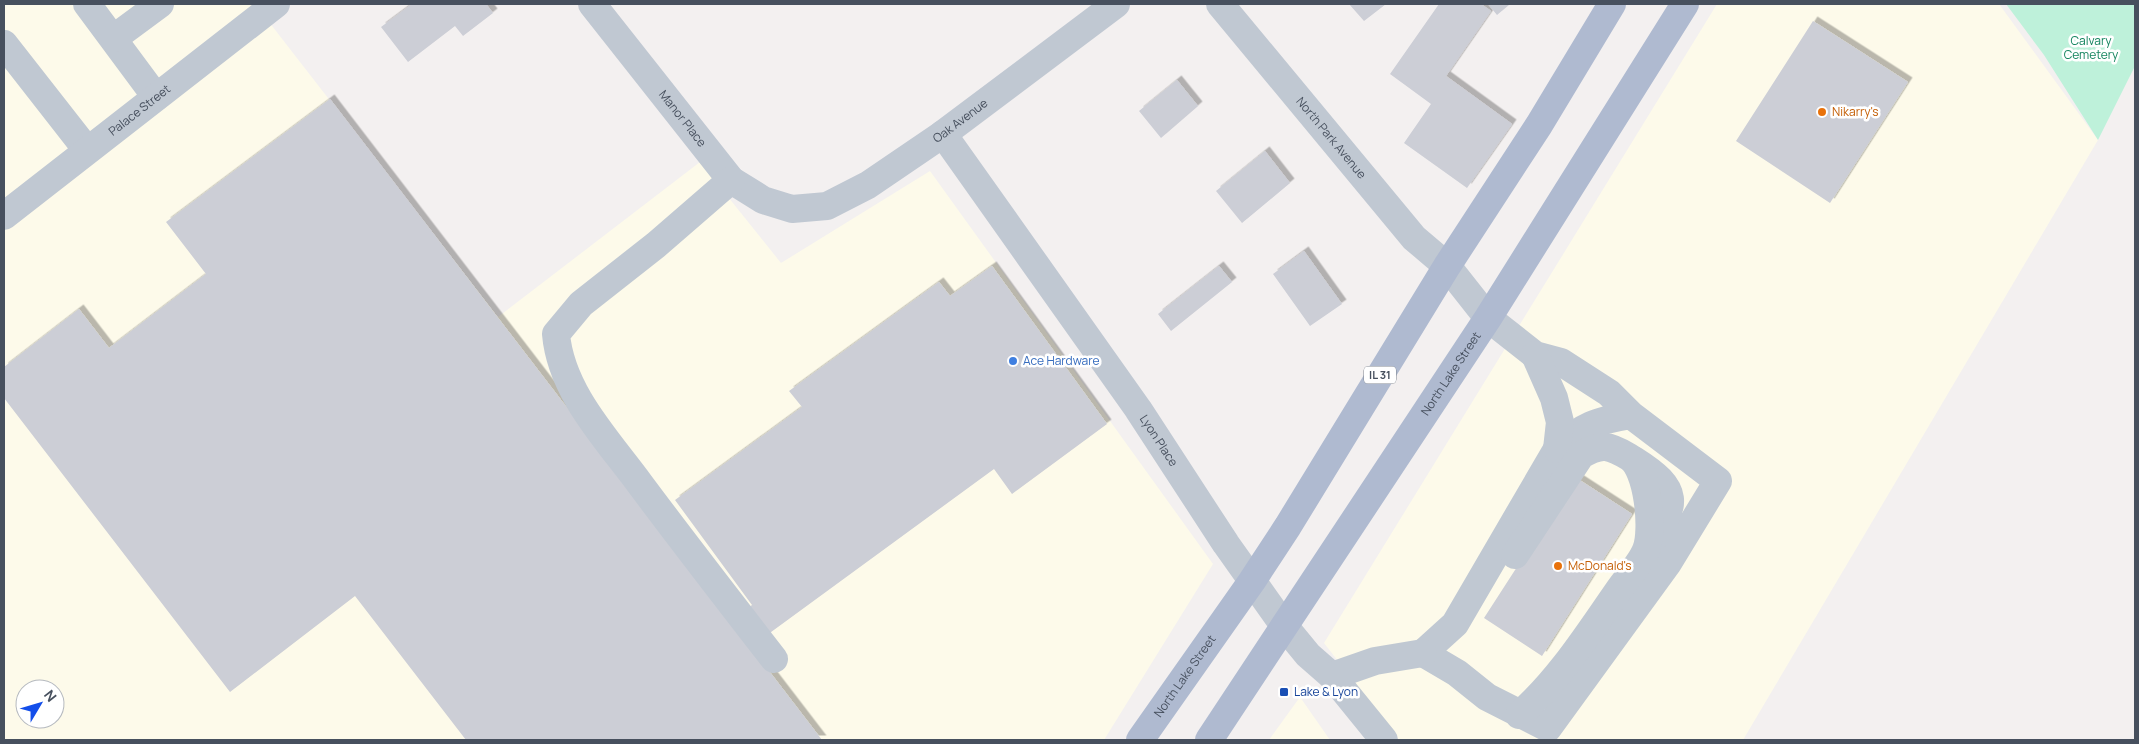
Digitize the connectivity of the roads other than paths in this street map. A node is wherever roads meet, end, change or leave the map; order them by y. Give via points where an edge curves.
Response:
1 (87, 4) edge
2 (160, 4) edge
3 (276, 4) edge
4 (592, 4) edge
5 (1116, 4) edge
6 (1220, 4) edge
7 (1612, 4) edge
8 (1685, 4) edge
9 (114, 38) junction
10 (4, 44) edge
11 (156, 97) junction
12 (943, 134) junction
13 (87, 150) junction
14 (731, 180) junction
15 (792, 209) joint
16 (4, 216) edge
17 (1447, 266) junction
18 (1488, 318) junction
19 (1535, 355) junction
20 (1631, 415) junction
21 (1557, 449) junction
22 (1252, 580) junction
23 (1455, 624) junction
24 (1285, 627) junction
25 (1423, 652) junction
26 (774, 659) dead end
27 (1332, 676) junction
28 (1519, 715) junction
29 (1140, 740) edge
30 (1209, 740) edge
31 (1384, 740) edge

1 - 9 street
2 - 9 street
3 - 11 street, Palace Street
4 - 14 street, Manor Place
5 - 12 street, Oak Avenue
6 - 17 street, North Park Avenue via 1414,238
7 - 17 main road, North Lake Street / IL 31 via 1539,125
8 - 18 main road, North Lake Street
9 - 11 street
10 - 13 street
11 - 13 street, Palace Street
12 - 15 street, Oak Avenue via 868,185 827,206
12 - 22 street, Lyon Place via 1138,410
13 - 16 street, Palace Street
14 - 15 street, Manor Place via 764,200
14 - 26 street via 581,304 556,334 556,342 567,377 592,421
17 - 18 street, North Park Avenue
17 - 22 main road, North Lake Street / IL 31
18 - 19 street, North Park Avenue
18 - 24 main road, North Lake Street
19 - 20 street via 1561,362 1609,393
19 - 21 street via 1543,369 1560,422
20 - 21 street via 1604,420 1577,431
20 - 28 street via 1718,481 1668,563 1548,728
21 - 23 street
22 - 24 street, Lyon Place
22 - 29 main road, North Lake Street / IL 31
23 - 25 street
23 - 28 street via 1493,587 1580,454 1593,448 1612,447 1654,472 1667,488 1671,500 1661,528 1548,688
24 - 27 street, Lyon Place via 1308,655
24 - 30 main road, North Lake Street
25 - 27 street via 1375,661
25 - 28 street via 1487,697
27 - 31 street, Lyon Place

